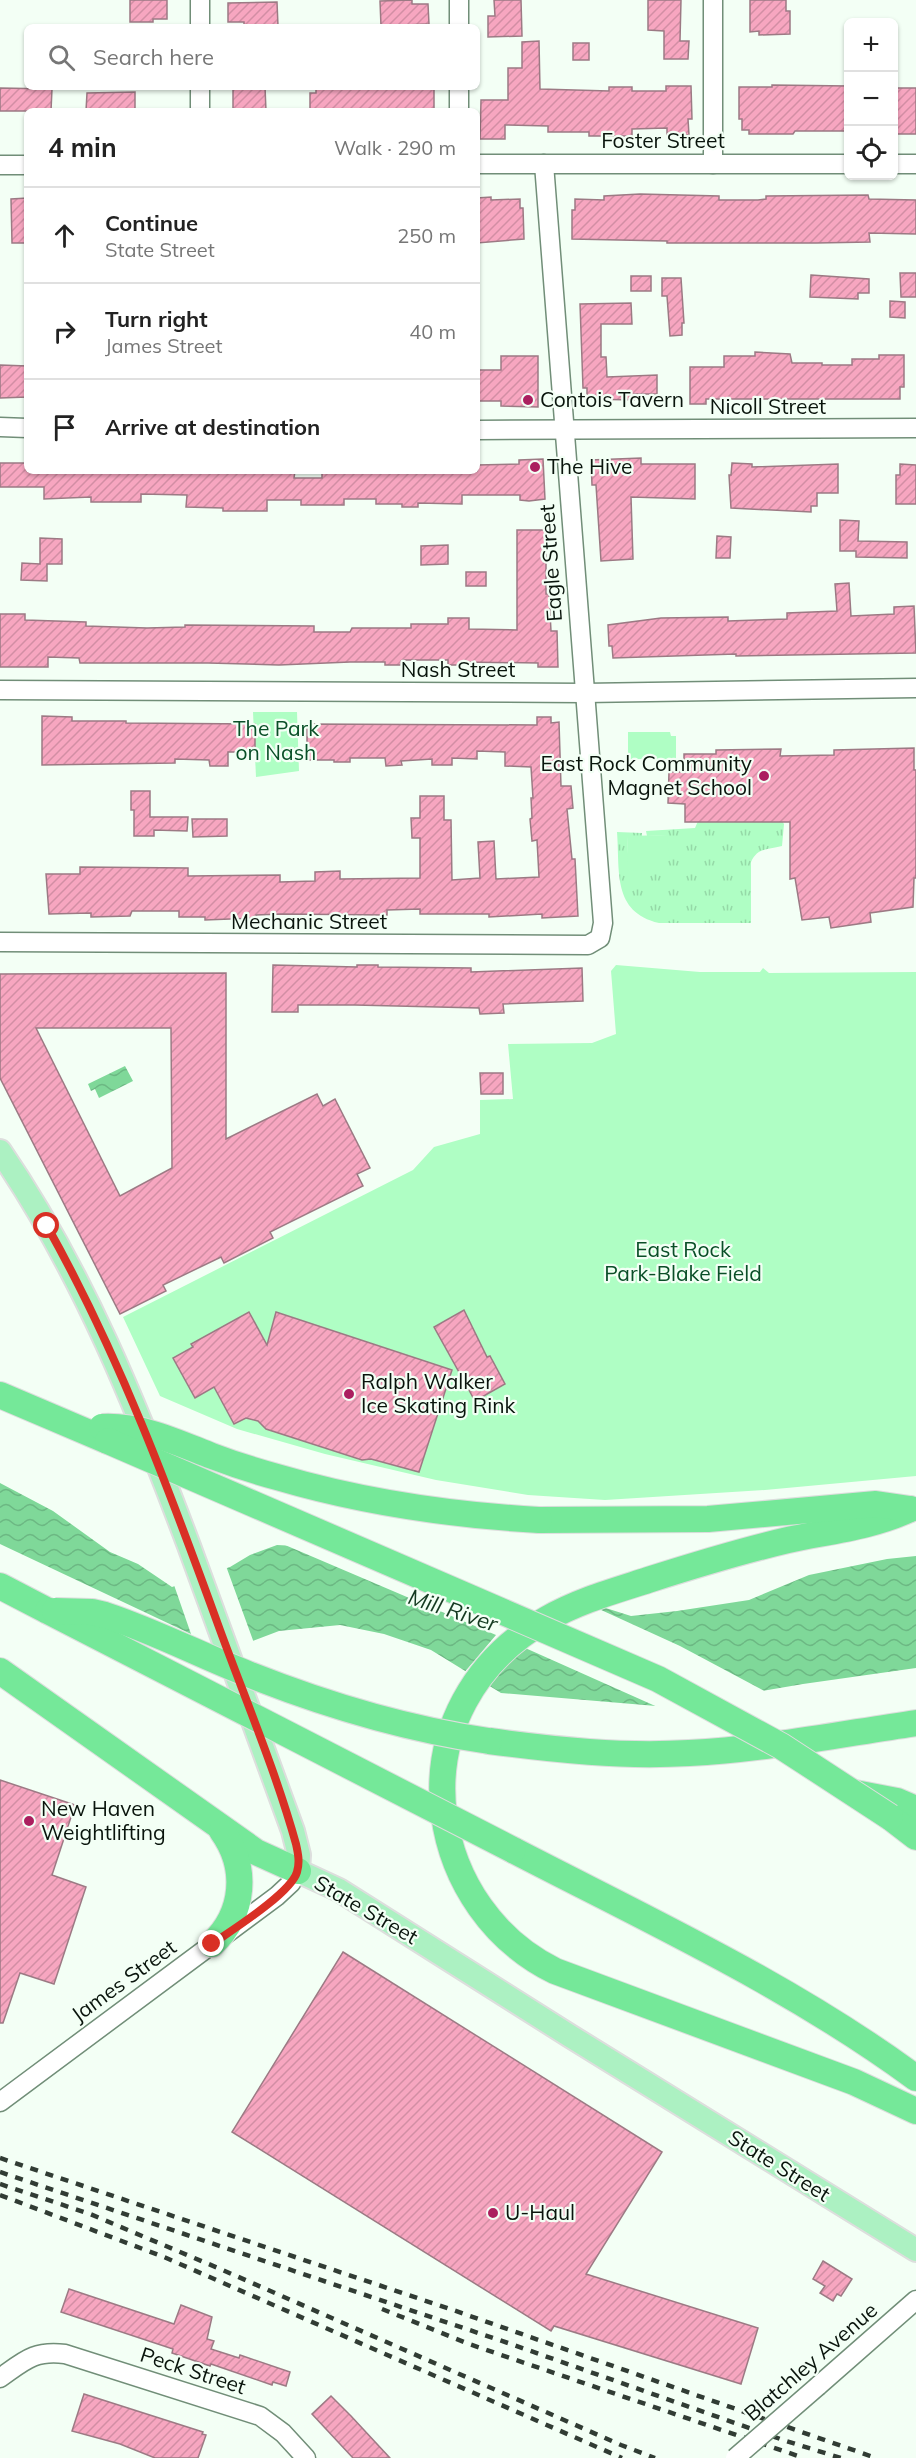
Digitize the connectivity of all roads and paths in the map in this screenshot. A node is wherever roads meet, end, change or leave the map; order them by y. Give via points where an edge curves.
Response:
1 (200, 0) edge
2 (459, 0) edge
3 (713, 0) edge
4 (200, 24) edge
5 (459, 24) edge
6 (200, 90) edge
7 (459, 90) edge
8 (200, 108) edge
9 (459, 108) edge
10 (480, 164) edge
11 (544, 164) junction
12 (713, 164) junction
13 (844, 164) edge
14 (898, 164) edge
15 (916, 164) edge
16 (0, 165) edge
17 (24, 165) edge
18 (0, 428) edge
19 (24, 428) edge
20 (916, 429) edge
21 (480, 430) edge
22 (563, 430) junction
23 (916, 688) edge
24 (0, 690) edge
25 (584, 693) junction
26 (603, 923) joint
27 (0, 942) edge
28 (0, 1151) edge
29 (0, 1395) edge
30 (97, 1432) junction
31 (913, 1508) edge
32 (0, 1586) edge
33 (48, 1611) junction
34 (0, 1671) edge
35 (916, 1723) edge
36 (901, 1809) edge
37 (211, 1820) junction
38 (916, 1837) edge
39 (298, 1871) junction
40 (212, 1944) junction
41 (916, 2078) edge
42 (0, 2102) edge
43 (916, 2111) edge
44 (916, 2250) edge
45 (916, 2300) edge
46 (0, 2378) edge
47 (306, 2458) edge
48 (735, 2458) edge

1 - 4 street
2 - 5 street
3 - 12 street
6 - 8 street
7 - 9 street
10 - 11 street, Foster Street
11 - 12 street, Foster Street
11 - 22 street, Eagle Street
12 - 13 street, Foster Street
14 - 15 street
16 - 17 street
18 - 19 street
20 - 22 street, Nicoll Street
21 - 22 street, Nicoll Street
22 - 25 street, Eagle Street
23 - 25 street, Nash Street
24 - 25 street, Nash Street
25 - 26 street, Eagle Street
26 - 27 street, Mechanic Street via 600,938 588,945
28 - 39 main road, State Street via 51,1233 92,1312 150,1445 293,1831
29 - 30 highway
30 - 31 highway, bridge via 122,1426 143,1430 251,1470 339,1493 455,1513 539,1520 708,1519 876,1504
30 - 36 highway, bridge via 626,1664 742,1723 855,1793
31 - 43 highway via 879,1522 735,1553 624,1588 567,1609 530,1629 492,1662 466,1697 444,1756 442,1790 445,1824 467,1887 511,1943 531,1958 555,1971 845,2078
32 - 33 highway
33 - 35 highway, bridge via 105,1615 349,1711 489,1741 597,1753 680,1754 757,1748
33 - 41 highway, bridge via 806,2004
34 - 37 highway
36 - 38 highway
37 - 39 highway via 255,1852
37 - 40 highway via 232,1848 240,1880 232,1917
39 - 40 street, James Street via 278,1896
39 - 44 main road, State Street via 339,1890
40 - 42 street, James Street
45 - 48 street, Blatchley Avenue, bridge
46 - 47 street, Peck Street via 40,2353 65,2354 260,2416

